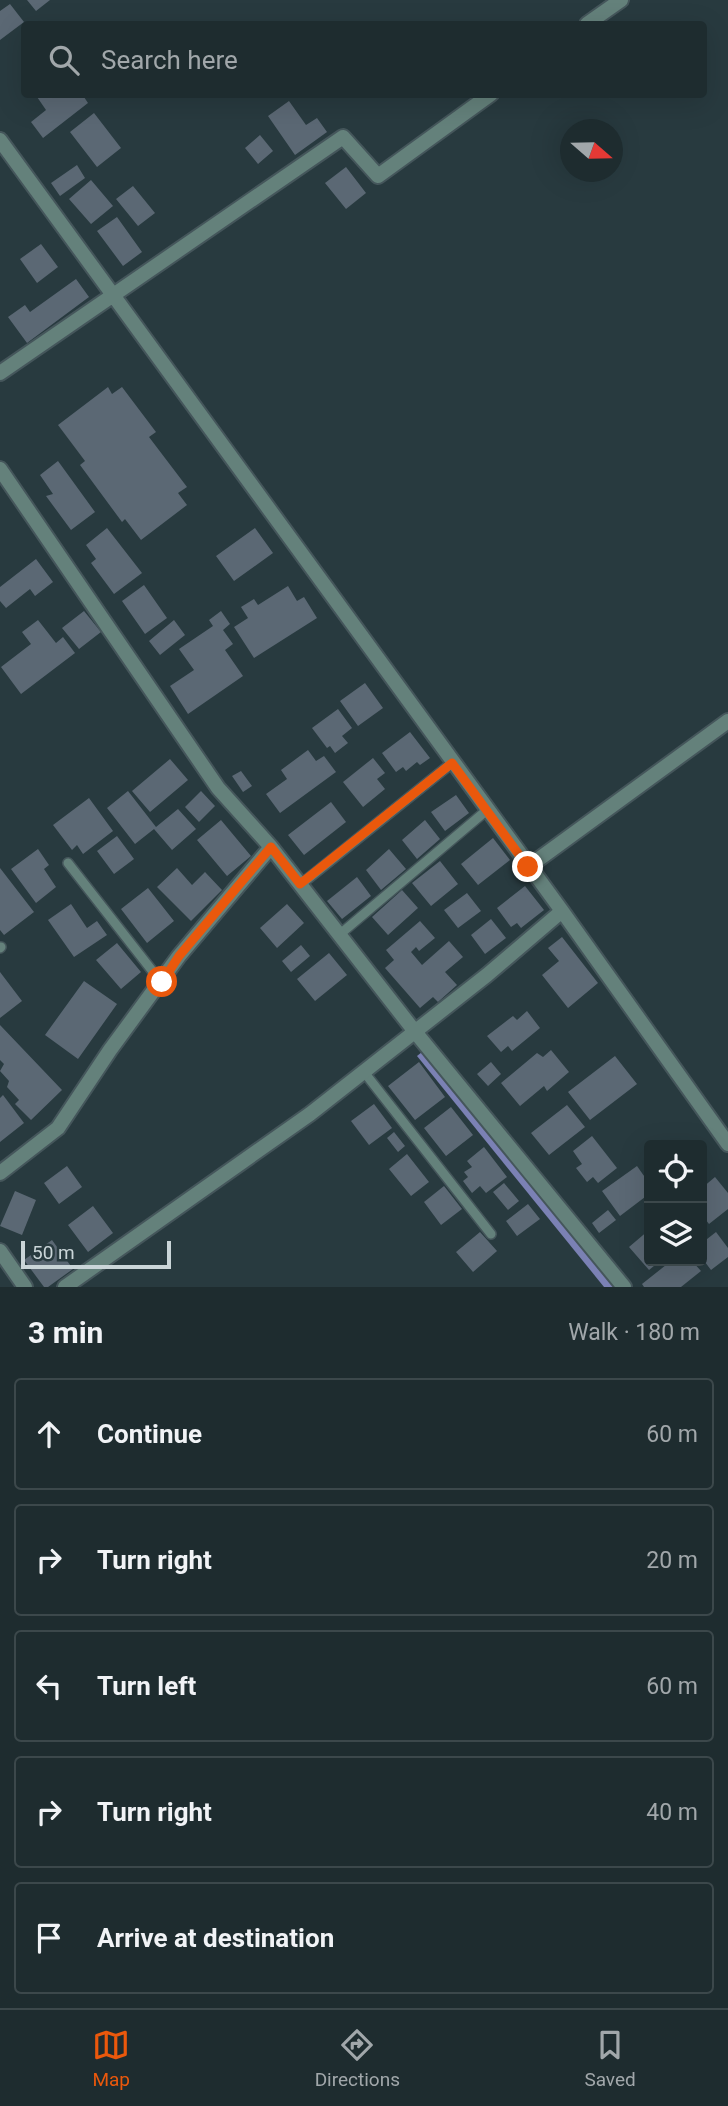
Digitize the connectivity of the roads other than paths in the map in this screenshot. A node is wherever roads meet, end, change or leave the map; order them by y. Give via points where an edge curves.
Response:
1 (621, 0) edge
2 (591, 21) edge
3 (486, 98) edge
4 (0, 140) edge
5 (113, 296) junction
6 (0, 373) edge
7 (0, 469) edge
8 (728, 721) edge
9 (452, 763) junction
10 (487, 810) junction
11 (271, 847) junction
12 (68, 863) dead end
13 (528, 867) junction
14 (300, 884) junction
15 (562, 911) junction
16 (339, 934) junction
17 (162, 982) junction
18 (416, 1033) junction
19 (364, 1072) junction
20 (728, 1144) edge
21 (0, 1173) edge
22 (491, 1234) dead end
23 (0, 1251) edge
24 (25, 1287) edge
25 (65, 1287) edge
26 (624, 1287) edge

1 - 2 street
3 - 5 street via 379,176 343,137
4 - 5 street
5 - 6 street
5 - 9 street
7 - 11 street via 218,788
8 - 13 street
9 - 10 street
9 - 14 lane
10 - 13 street
10 - 16 lane
11 - 14 street
11 - 17 street
12 - 17 lane
13 - 15 street
14 - 16 street
15 - 18 street
15 - 20 street
16 - 18 street
17 - 21 street via 58,1128
18 - 19 street
18 - 26 street
19 - 22 lane
19 - 25 street
23 - 24 street

